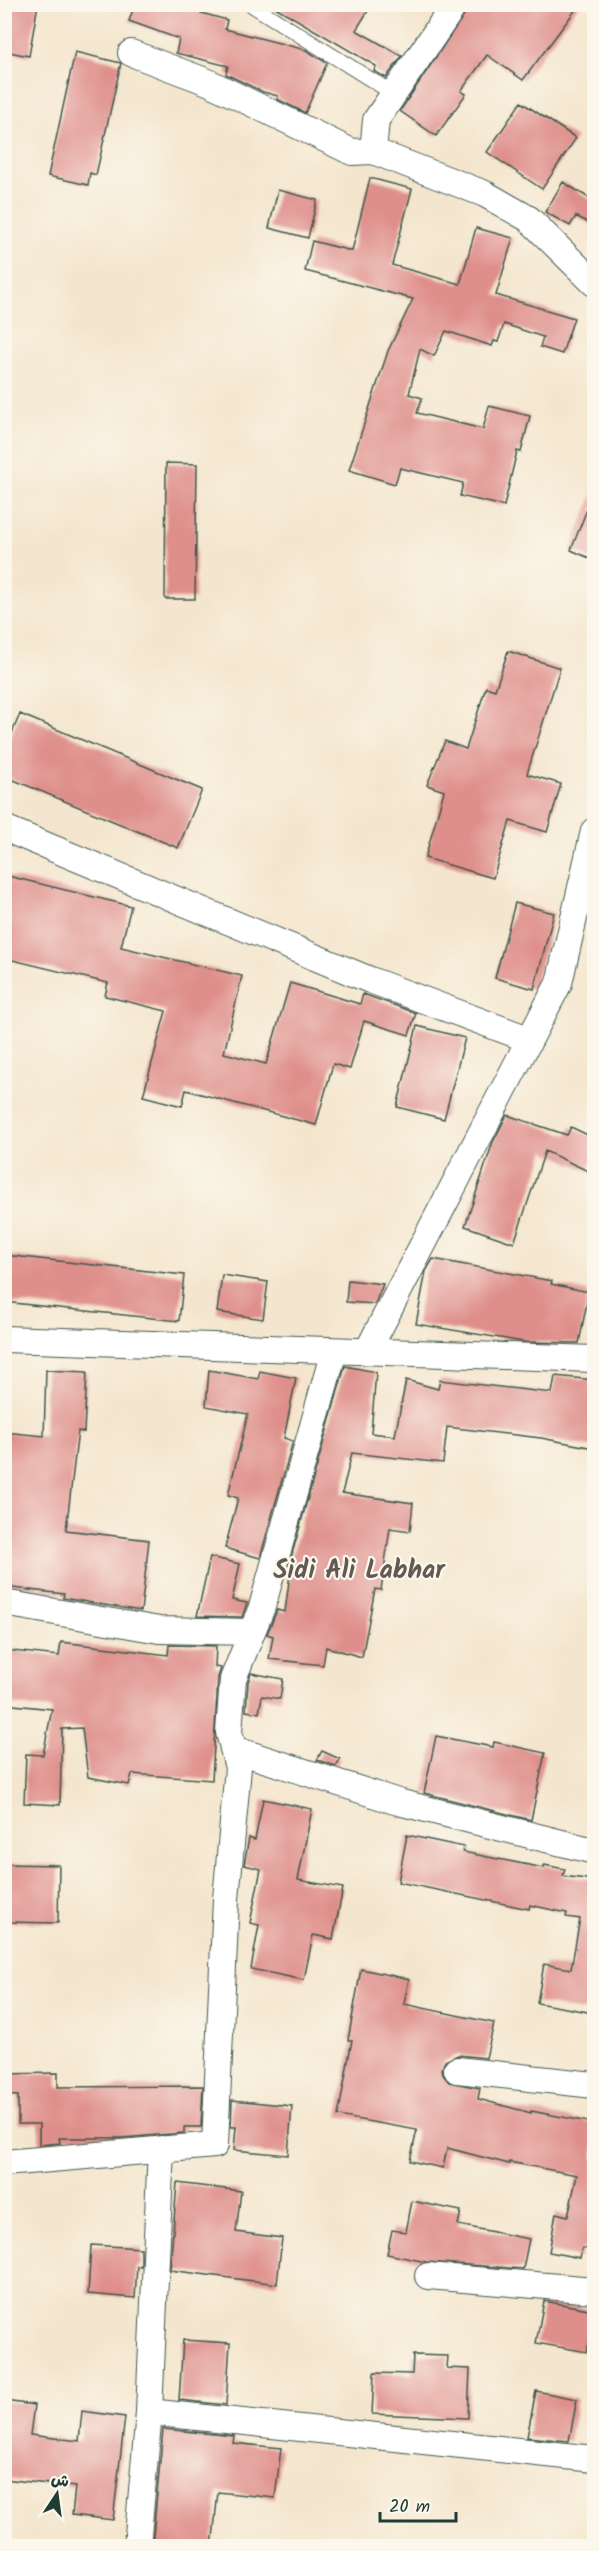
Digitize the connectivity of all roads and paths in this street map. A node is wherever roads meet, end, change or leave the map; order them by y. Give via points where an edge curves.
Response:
1 (250, 4) edge
2 (455, 4) edge
3 (131, 53) dead end
4 (394, 94) junction
5 (373, 152) junction
6 (594, 283) edge
7 (4, 828) edge
8 (594, 831) edge
9 (528, 1039) junction
10 (4, 1339) edge
11 (334, 1351) junction
12 (367, 1352) junction
13 (594, 1359) edge
14 (4, 1603) edge
15 (251, 1632) junction
16 (241, 1757) junction
17 (594, 1851) edge
18 (457, 2070) dead end
19 (594, 2085) edge
20 (161, 2149) junction
21 (4, 2163) edge
22 (428, 2276) dead end
23 (594, 2290) edge
24 (149, 2412) junction
25 (594, 2459) edge
26 (137, 2547) edge

1 - 4 lane
2 - 4 street
3 - 5 street via 208,82 352,152
4 - 5 street via 376,120
5 - 6 street via 485,194 530,219
7 - 9 street via 370,980
8 - 9 street via 559,983
9 - 12 street
10 - 11 street
11 - 12 street
11 - 15 street via 262,1607
12 - 13 street
14 - 15 street via 159,1630
15 - 16 street via 233,1679 229,1732
16 - 17 street via 398,1802
16 - 20 street via 226,1899 215,2145
18 - 19 street
20 - 21 street
20 - 24 street
22 - 23 street
24 - 25 street
24 - 26 street

